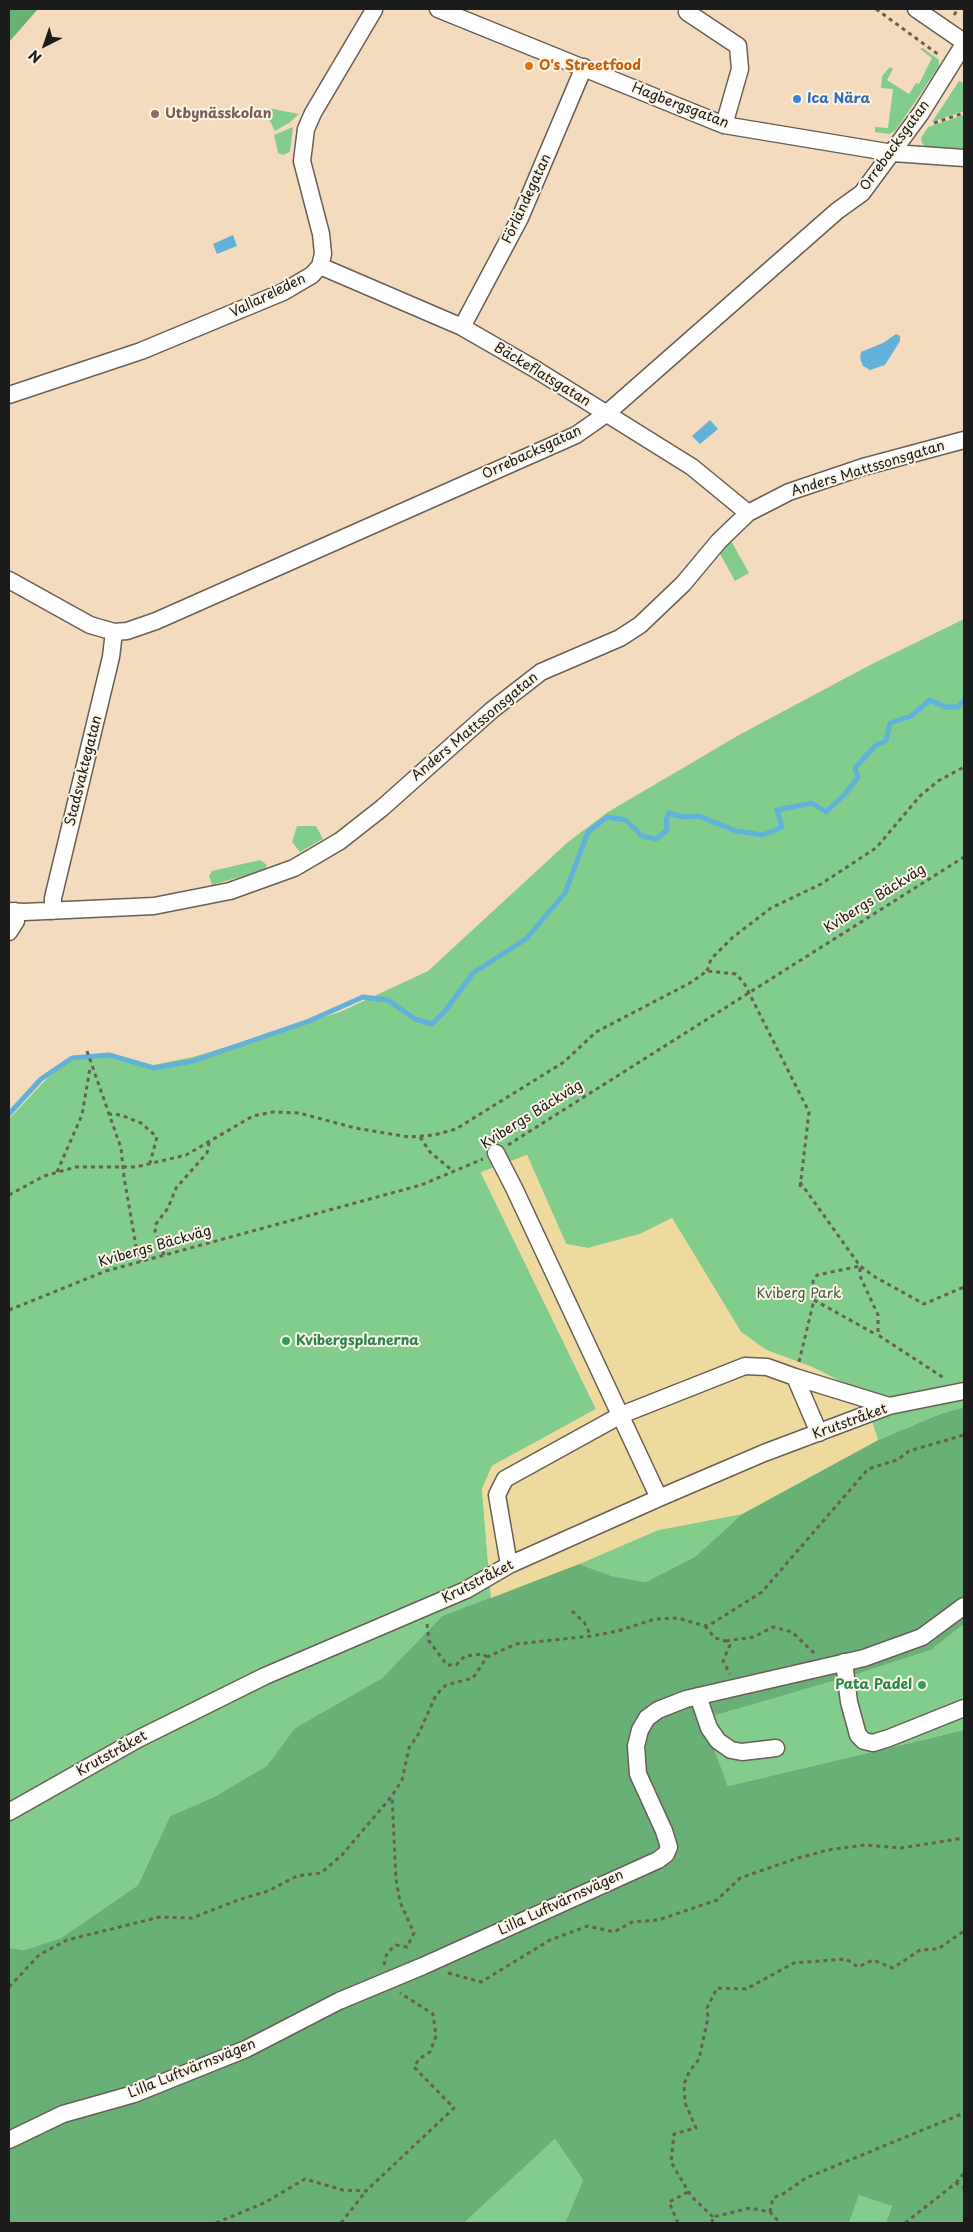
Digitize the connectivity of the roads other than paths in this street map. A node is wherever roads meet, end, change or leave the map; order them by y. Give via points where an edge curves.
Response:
1 (376, 9) edge
2 (438, 9) edge
3 (916, 9) edge
4 (687, 12) dead end
5 (964, 43) edge
6 (584, 67) junction
7 (724, 125) junction
8 (893, 153) junction
9 (964, 158) edge
10 (320, 266) junction
11 (462, 327) junction
12 (9, 396) edge
13 (606, 414) junction
14 (964, 440) edge
15 (748, 513) junction
16 (9, 580) edge
17 (114, 632) junction
18 (53, 910) junction
19 (12, 911) edge
20 (9, 932) edge
21 (496, 1153) road end
22 (795, 1377) junction
23 (960, 1391) edge
24 (889, 1406) junction
25 (621, 1415) junction
26 (819, 1433) junction
27 (659, 1498) junction
28 (509, 1566) junction
29 (964, 1606) edge
30 (844, 1662) junction
31 (692, 1697) junction
32 (964, 1708) edge
33 (776, 1748) dead end
34 (9, 1812) edge
35 (9, 2140) edge

1 - 10 street, Vallareleden via 306,129 302,161 321,234 323,254
2 - 6 street, Hagbergsgatan
3 - 5 street
4 - 7 street via 738,46 740,68
5 - 8 street, Orrebacksgatan
6 - 7 street, Hagbergsgatan
6 - 11 street, Förländegatan via 520,218
7 - 8 street, Hagbergsgatan
8 - 9 street, Hagbergsgatan
8 - 13 street, Orrebacksgatan via 862,193
10 - 11 street, Bäckeflatsgatan
10 - 12 street, Vallareleden via 304,282 229,316 94,369
11 - 13 street, Bäckeflatsgatan
13 - 15 street, Bäckeflatsgatan via 692,467
13 - 17 street, Orrebacksgatan via 576,435 156,621
14 - 15 street, Anders Mattssonsgatan via 798,489
15 - 18 street, Anders Mattssonsgatan via 640,625 620,638 541,672 340,841 294,868 230,891 154,906
16 - 17 street, Orrebacksgatan via 90,625
17 - 18 street, Stadsvaktegatan via 111,657 53,898
18 - 19 street, Anders Mattssonsgatan
19 - 20 street via 16,921
21 - 25 street
22 - 24 street
22 - 25 street via 767,1367 745,1366
22 - 26 street
23 - 24 street, Krutstråket
24 - 26 street, Krutstråket
25 - 27 street
25 - 28 street via 505,1479 497,1495
26 - 27 street, Krutstråket
27 - 28 street, Krutstråket
28 - 34 street, Krutstråket via 466,1590 265,1676 138,1739
29 - 30 street, Lilla Luftvärnsvägen via 922,1637
30 - 31 street, Lilla Luftvärnsvägen
30 - 32 street via 849,1702 858,1735 864,1741 872,1743 889,1738
31 - 33 street via 718,1741 731,1750
31 - 35 street, Lilla Luftvärnsvägen via 658,1710 647,1718 636,1746 638,1774 664,1831 669,1846 666,1854 382,1982 246,2049 134,2094 63,2114

